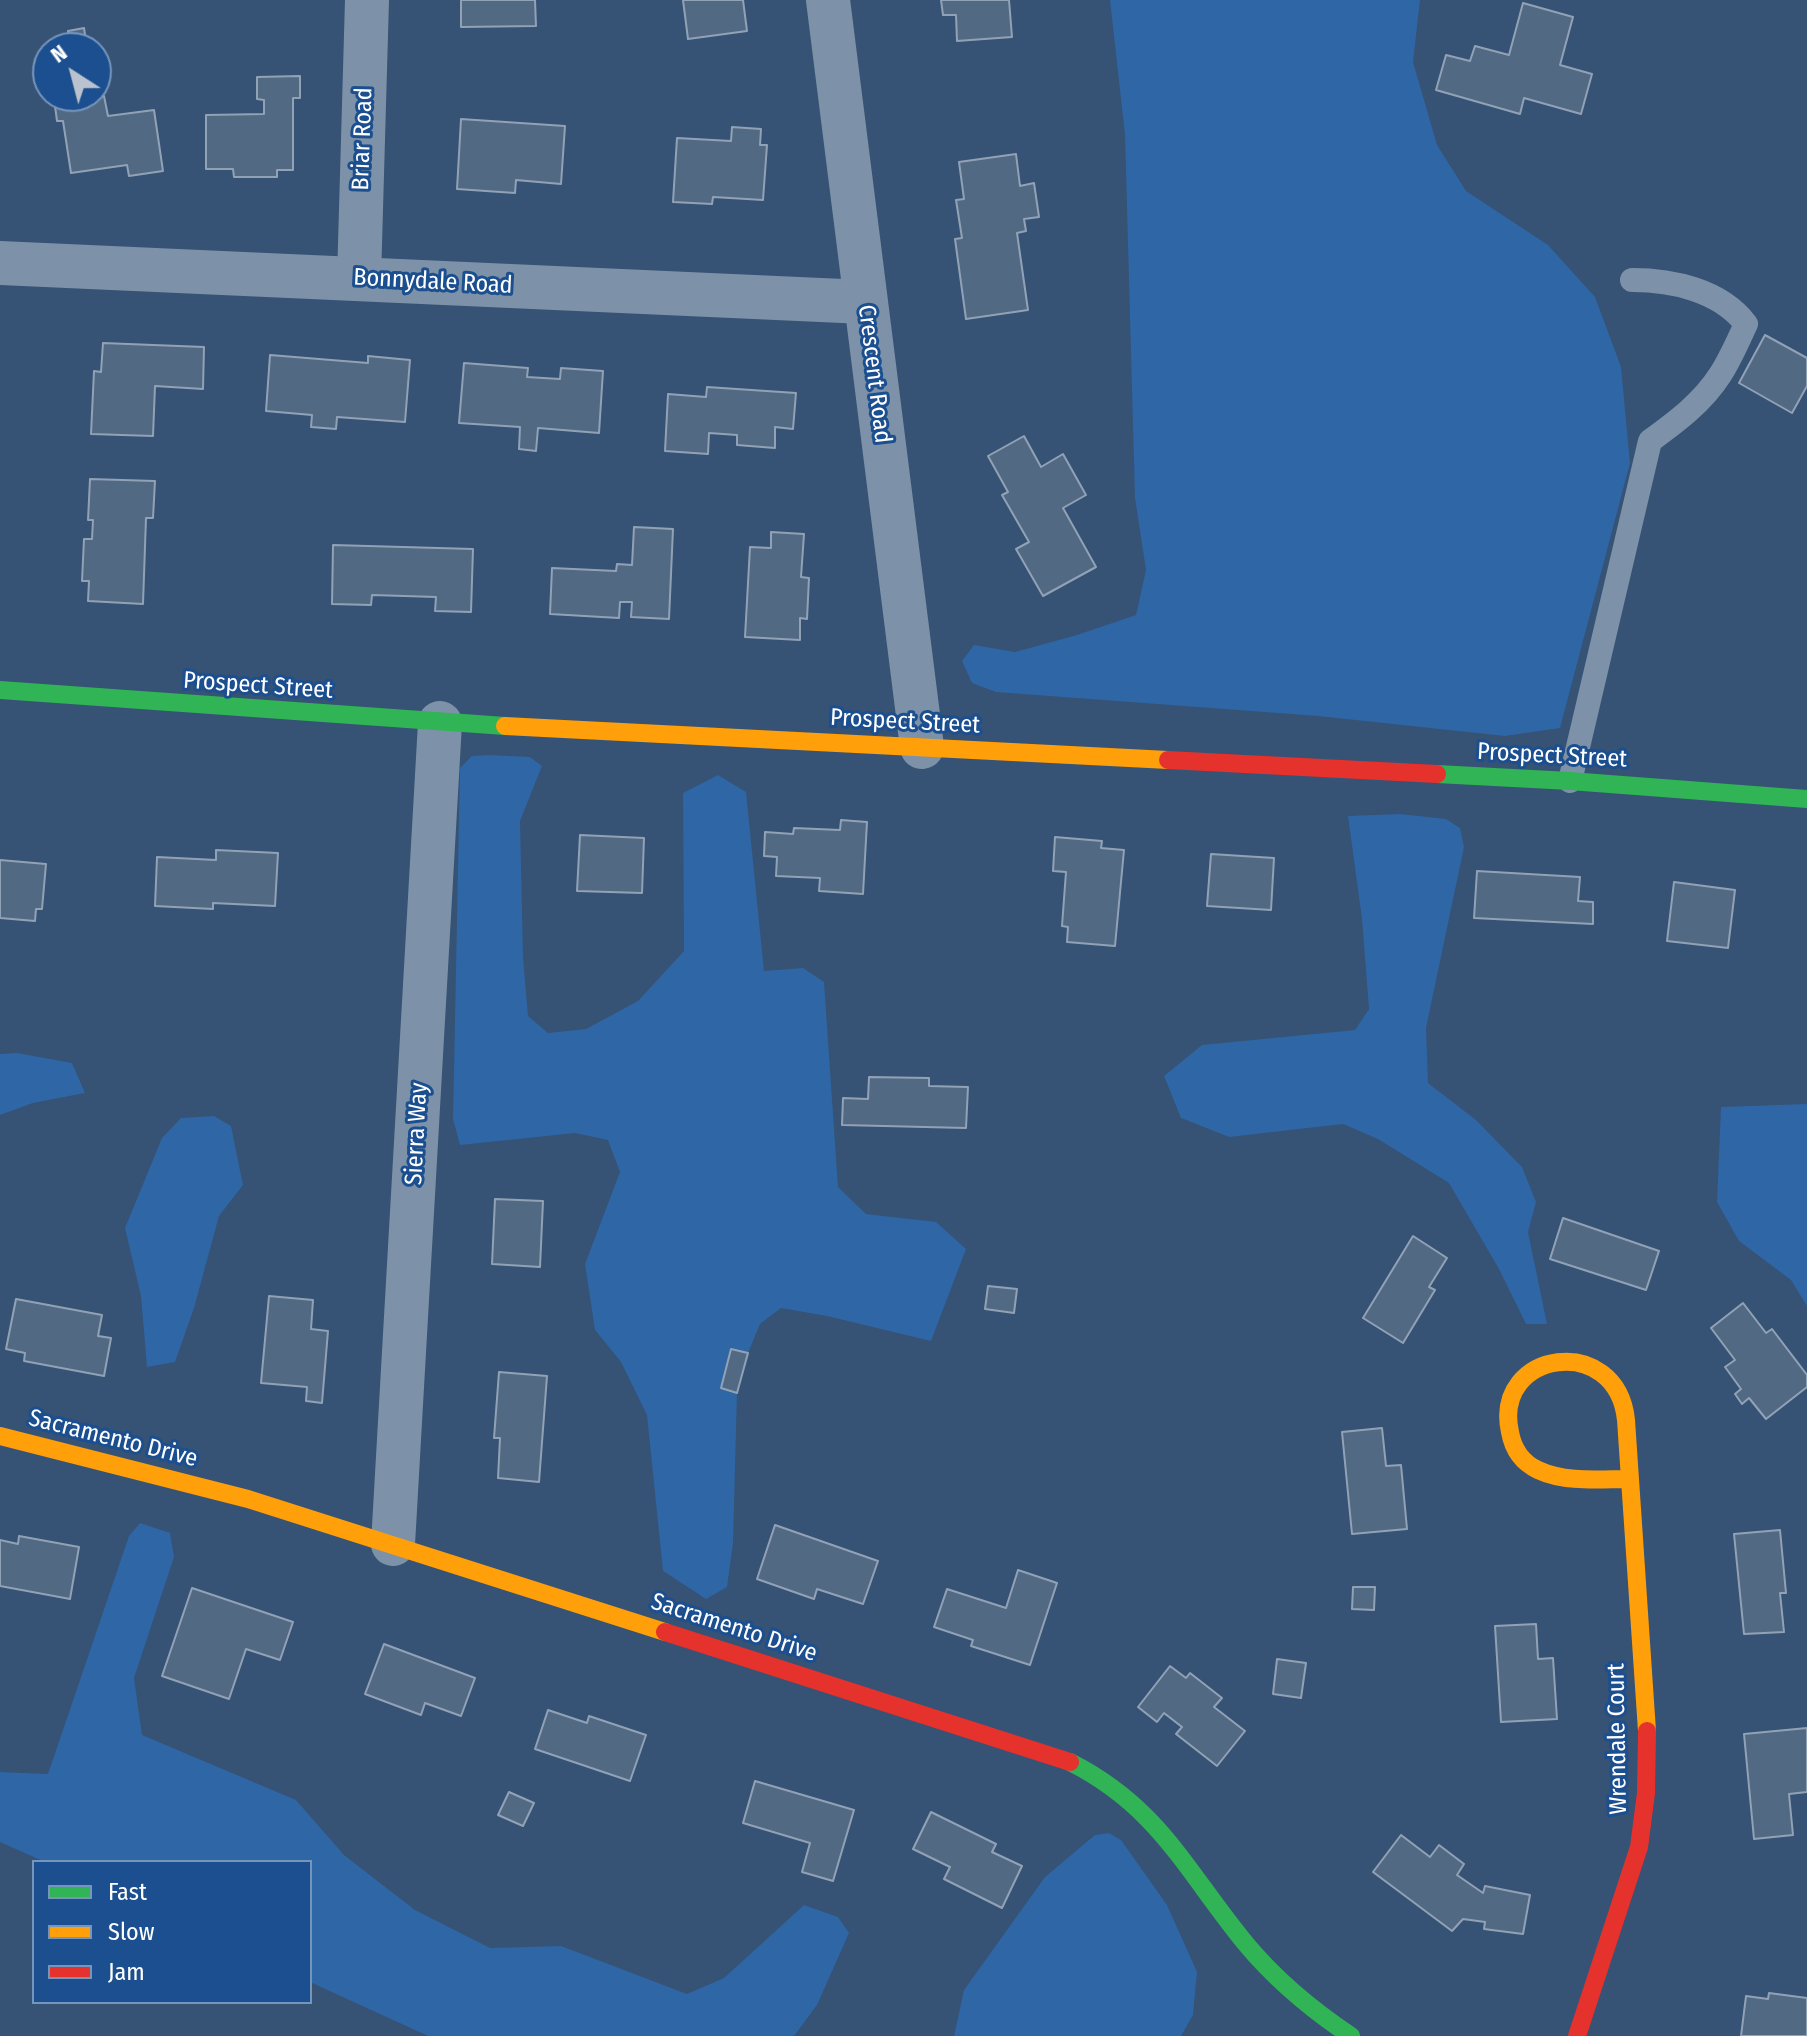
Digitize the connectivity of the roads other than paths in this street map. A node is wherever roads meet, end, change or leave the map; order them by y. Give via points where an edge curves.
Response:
1 (367, 0) edge
2 (828, 0) edge
3 (0, 263) edge
4 (359, 279) junction
5 (1632, 280) dead end
6 (865, 302) junction
7 (0, 690) edge
8 (440, 723) junction
9 (922, 747) junction
10 (1570, 781) junction
11 (1807, 799) edge
12 (0, 1436) edge
13 (1630, 1479) junction
14 (393, 1544) junction
15 (1351, 2036) edge
16 (1577, 2036) edge

1 - 4 street, Briar Road
2 - 6 street, Crescent Road
3 - 4 street, Bonnydale Road
4 - 6 street, Bonnydale Road
5 - 10 lane via 1690,288 1736,311 1746,324 1720,375 1699,401 1650,441
6 - 9 street, Crescent Road
7 - 8 street, Prospect Street
8 - 9 street, Prospect Street
8 - 14 street, Sierra Way
9 - 10 street, Prospect Street
10 - 11 street, Prospect Street
12 - 14 street, Sacramento Drive via 233,1495
13 - 13 street, Wrendale Court via 1624,1405 1603,1372 1580,1361 1554,1361 1521,1381 1509,1404 1508,1429 1525,1462 1559,1478
13 - 16 street, Wrendale Court via 1648,1782 1629,1883
14 - 15 street, Sacramento Drive via 1093,1771 1120,1789 1159,1828 1266,1968

